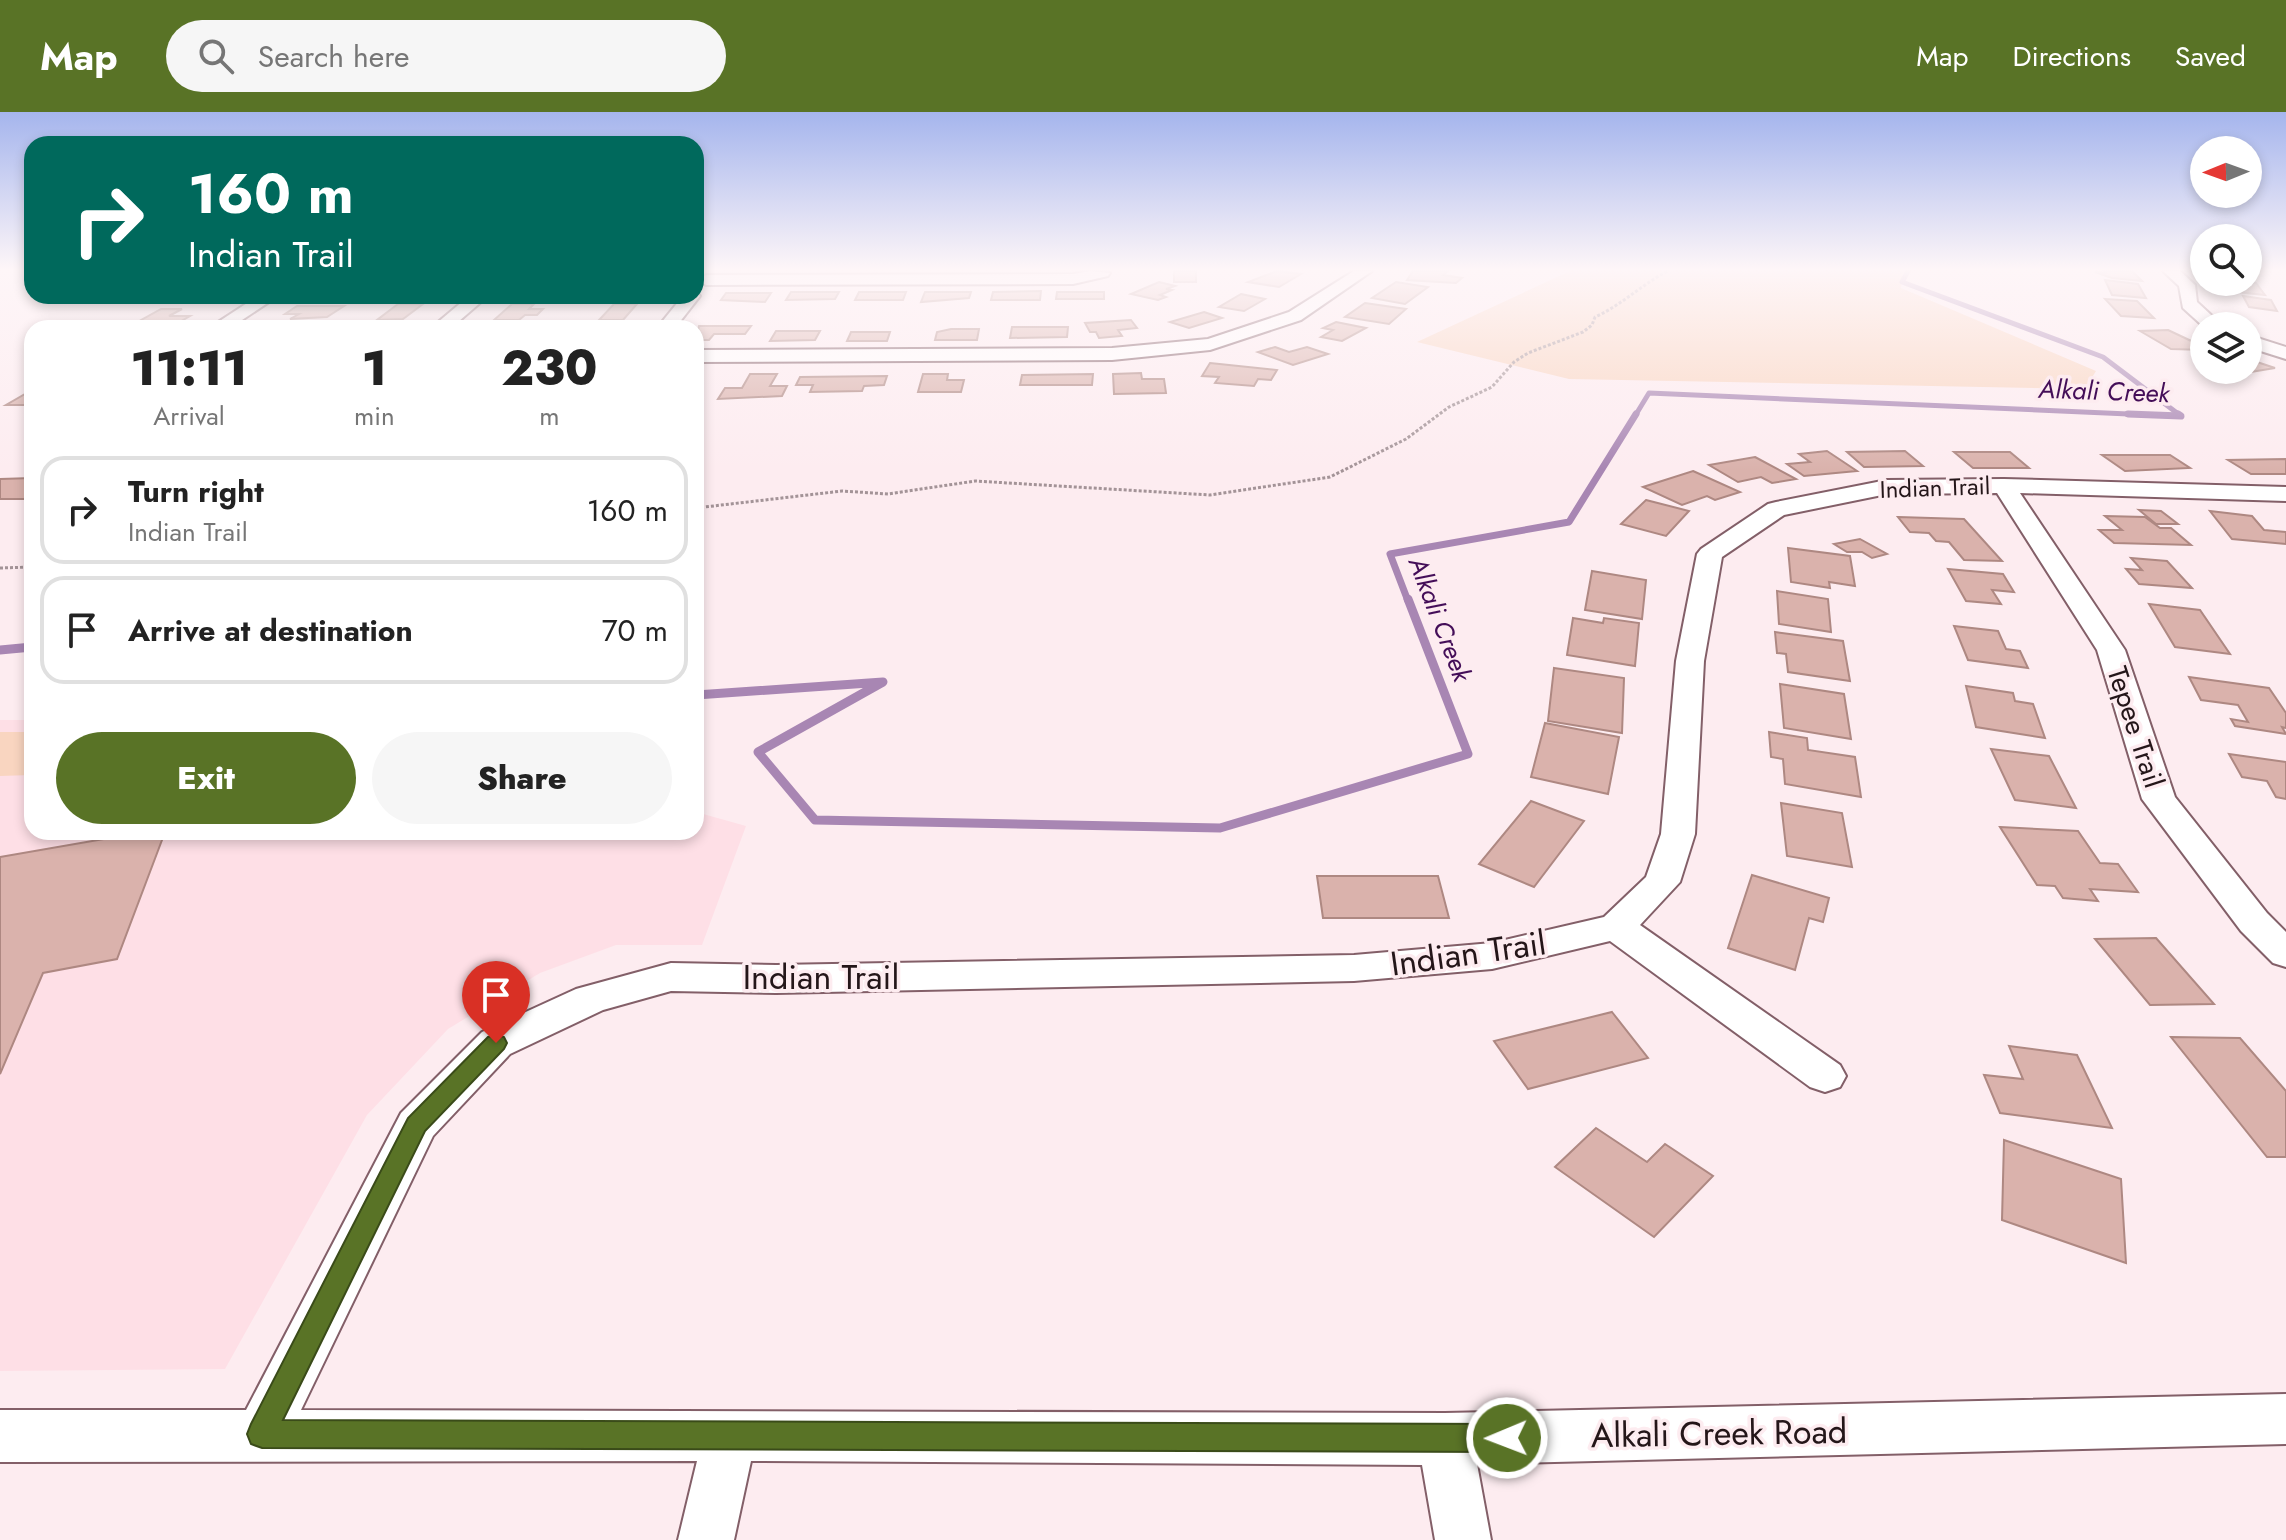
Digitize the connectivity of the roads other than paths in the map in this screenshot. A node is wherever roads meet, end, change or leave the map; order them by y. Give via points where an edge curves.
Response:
1 (1229, 338) edge
2 (2262, 345) edge
3 (2286, 353) edge
4 (704, 356) edge
5 (2004, 486) junction
6 (2286, 494) edge
7 (1616, 927) junction
8 (2286, 954) edge
9 (1825, 1076) dead end
10 (2286, 1419) edge
11 (262, 1434) junction
12 (730, 1435) junction
13 (0, 1436) edge
14 (1445, 1439) junction
15 (706, 1540) edge
16 (1463, 1540) edge

1 - 4 street via 1112,354
2 - 3 street
5 - 6 street, Indian Trail
5 - 7 street, Indian Trail via 1887,487 1776,509 1710,554 1690,661 1678,834 1662,882
5 - 8 street, Tepee Trail via 2111,650 2159,799 2254,922
7 - 9 street
7 - 11 street, Indian Trail via 1492,956 1354,968 671,977 590,999 496,1043 416,1125
10 - 14 street, Alkali Creek Road
11 - 12 street, Alkali Creek Road
11 - 13 street, Alkali Creek Road
12 - 14 street, Alkali Creek Road
12 - 15 street
14 - 16 street

